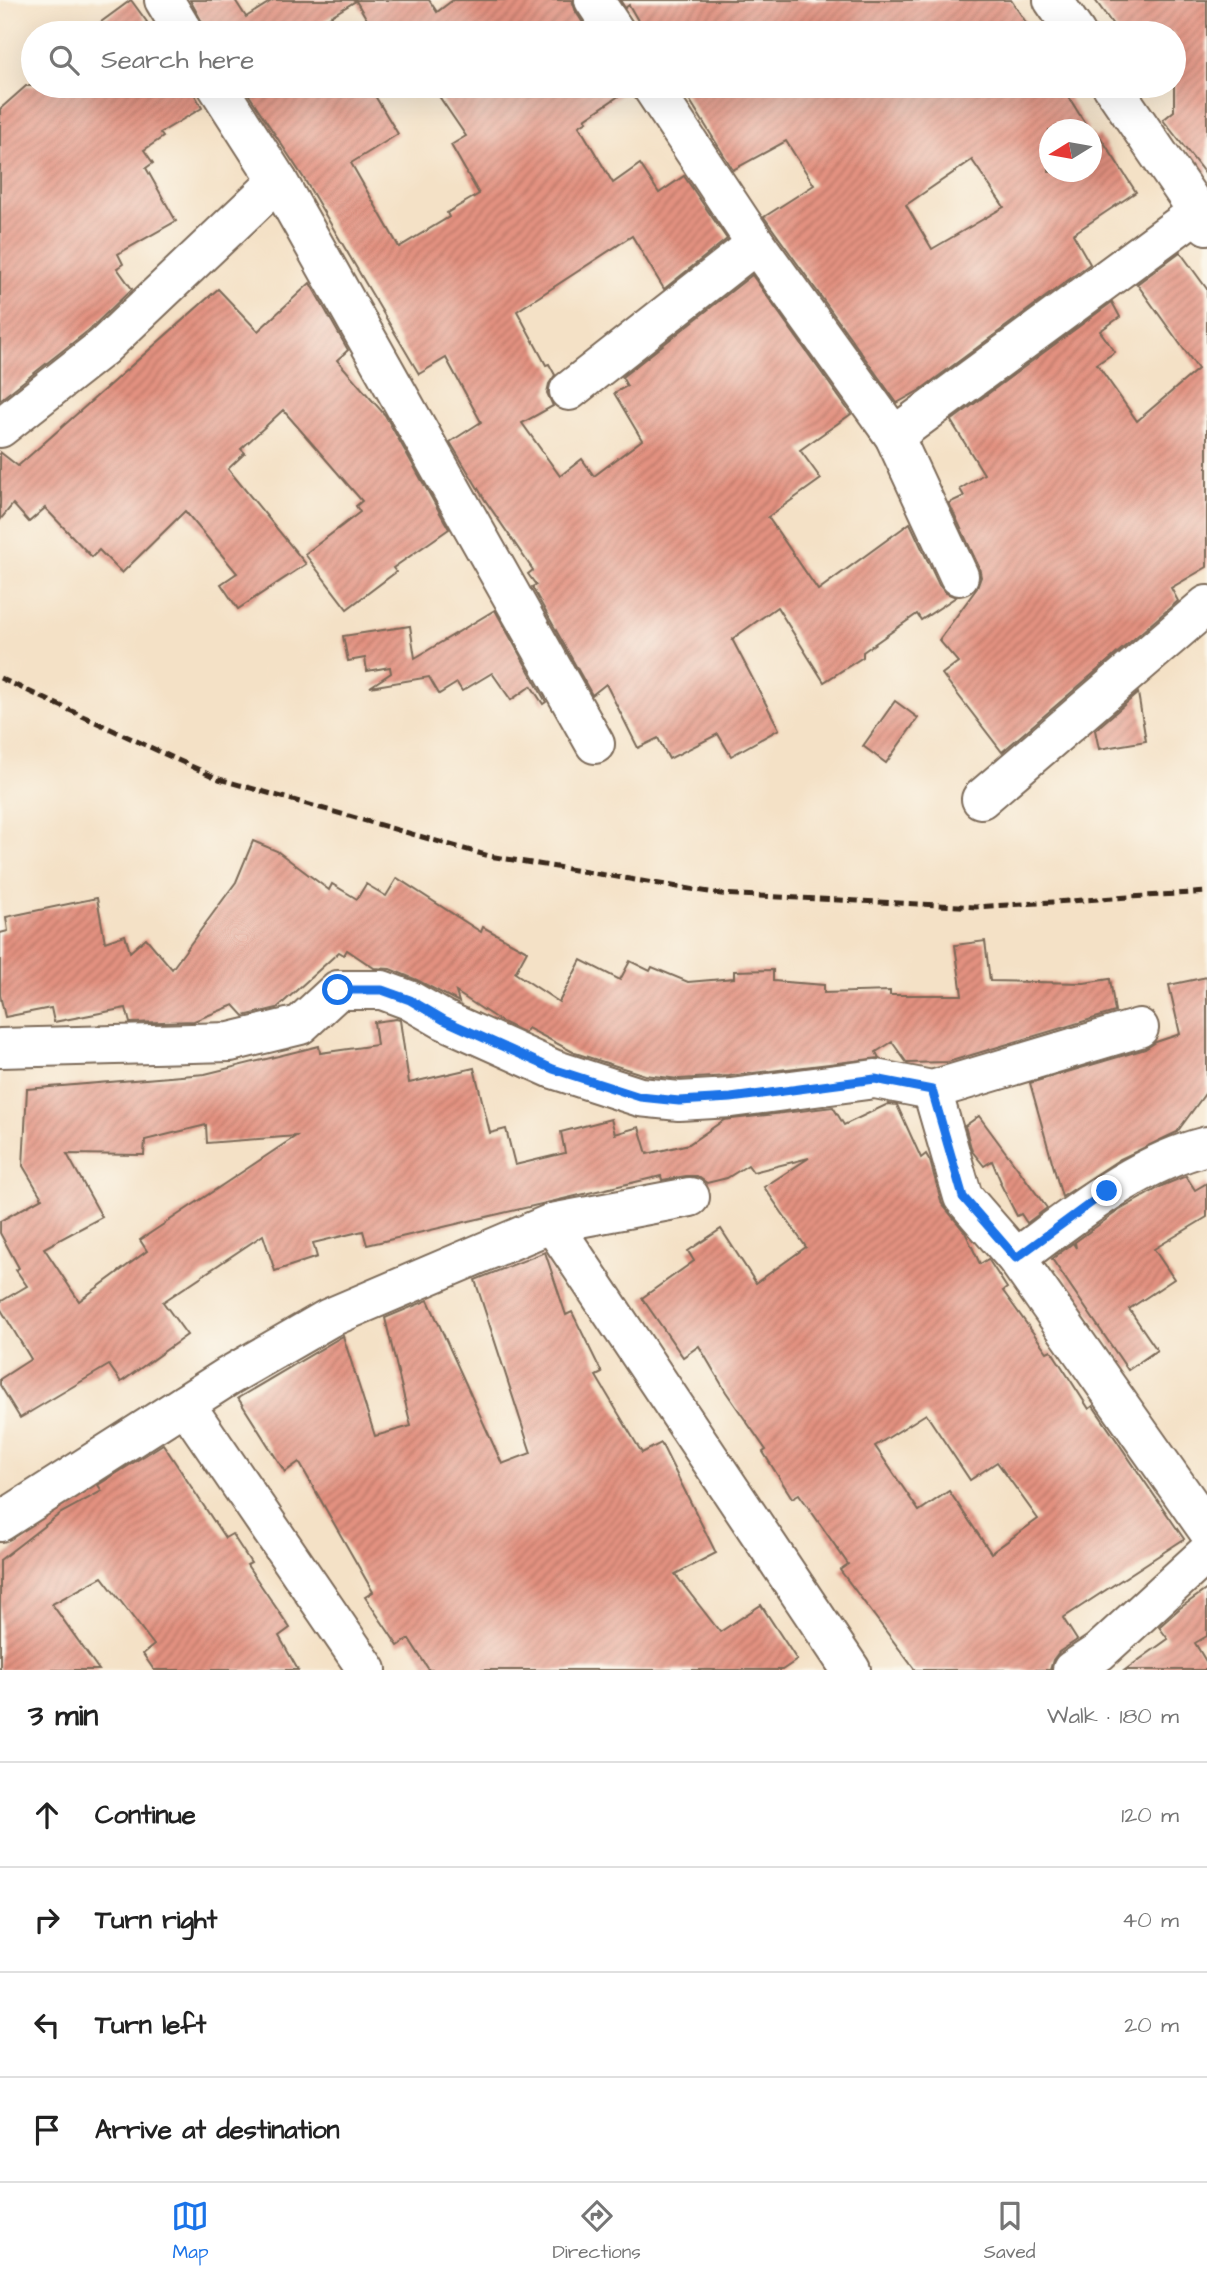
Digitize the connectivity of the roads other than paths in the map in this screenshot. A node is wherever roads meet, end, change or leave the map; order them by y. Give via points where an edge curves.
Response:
1 (164, 0) edge
2 (594, 0) edge
3 (1053, 0) edge
4 (177, 21) edge
5 (608, 21) edge
6 (1068, 21) edge
7 (226, 98) edge
8 (659, 98) edge
9 (1120, 98) edge
10 (278, 181) junction
11 (1203, 218) edge
12 (756, 244) junction
13 (569, 391) dead end
14 (0, 428) edge
15 (894, 436) junction
16 (959, 576) dead end
17 (1207, 605) edge
18 (595, 744) dead end
19 (981, 799) dead end
20 (1139, 1028) dead end
21 (0, 1048) edge
22 (932, 1090) junction
23 (1207, 1146) edge
24 (690, 1197) dead end
25 (552, 1223) junction
26 (1016, 1258) junction
27 (185, 1404) junction
28 (0, 1522) edge
29 (1207, 1529) edge
30 (1207, 1553) edge
31 (367, 1670) edge
32 (851, 1670) edge
33 (1072, 1670) edge

1 - 4 street
2 - 5 street
3 - 6 street
7 - 10 street
8 - 12 street
9 - 11 street
10 - 14 street via 103,347
10 - 18 street
11 - 15 street
12 - 13 street
12 - 15 street
15 - 16 street
17 - 19 street
20 - 22 street
21 - 22 street via 230,1042 300,1025 338,990 382,990 553,1069 640,1097 679,1101 731,1098 875,1079
22 - 26 street via 963,1197
23 - 26 street via 1183,1152 1107,1191
24 - 25 street
25 - 27 street via 329,1318
25 - 32 street
26 - 29 street
27 - 28 street
27 - 31 street
30 - 33 street via 1099,1652

